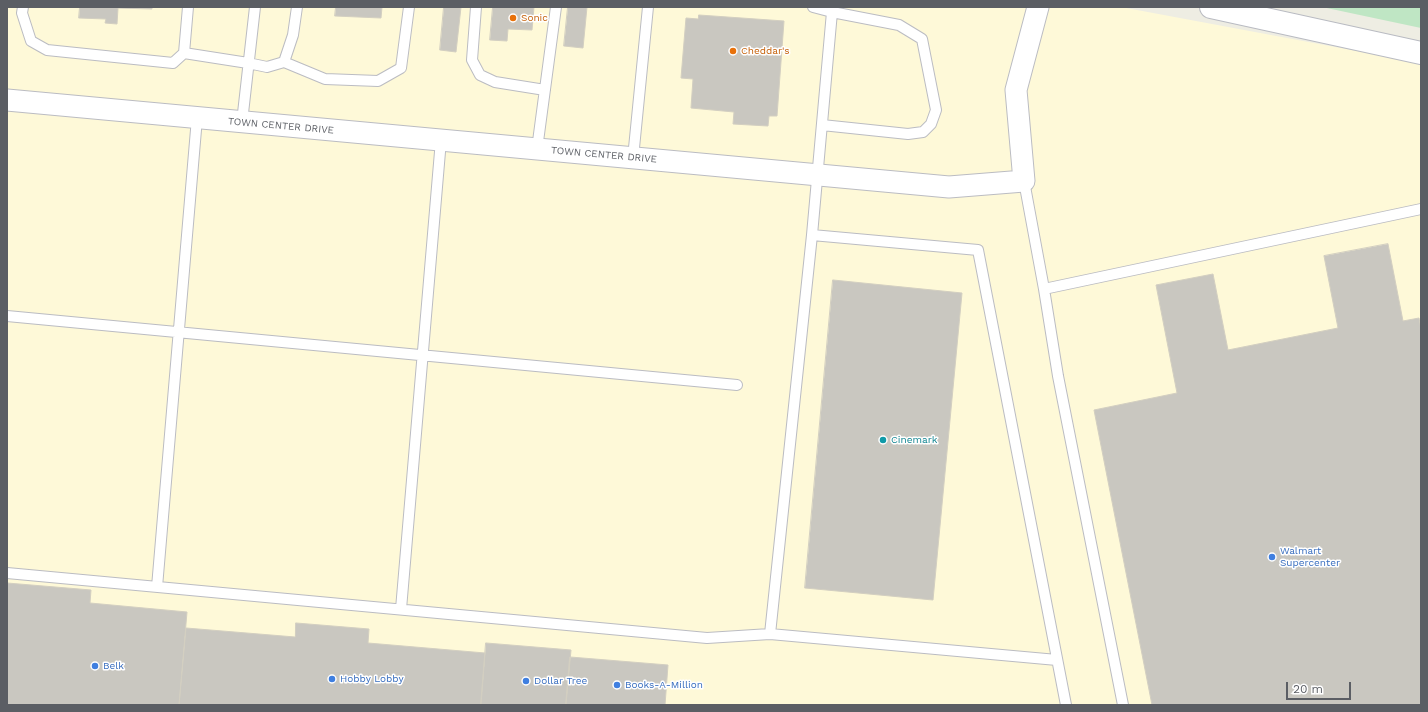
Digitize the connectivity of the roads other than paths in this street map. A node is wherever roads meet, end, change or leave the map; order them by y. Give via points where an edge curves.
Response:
1 (23, 7) edge
2 (188, 7) edge
3 (255, 7) edge
4 (297, 7) edge
5 (409, 7) edge
6 (476, 7) edge
7 (556, 7) edge
8 (648, 7) edge
9 (813, 7) edge
10 (1038, 7) edge
11 (1211, 7) edge
12 (832, 12) junction
13 (184, 53) junction
14 (1421, 53) edge
15 (284, 62) junction
16 (248, 63) junction
17 (545, 90) junction
18 (7, 100) edge
19 (197, 118) junction
20 (242, 122) junction
21 (822, 125) junction
22 (441, 140) junction
23 (537, 149) junction
24 (633, 158) junction
25 (817, 175) junction
26 (1024, 181) junction
27 (1421, 209) edge
28 (812, 235) junction
29 (1044, 289) junction
30 (7, 316) edge
31 (178, 332) junction
32 (422, 355) junction
33 (737, 385) dead end
34 (7, 573) edge
35 (156, 587) junction
36 (401, 609) junction
37 (770, 634) junction
38 (1057, 660) junction
39 (1066, 705) edge
40 (1123, 705) edge

1 - 13 lane via 22,13 31,41 47,50 174,63
2 - 13 lane
3 - 16 lane
4 - 15 lane via 293,35
5 - 15 lane via 401,68 378,82 325,79
6 - 17 lane via 472,60 480,75 496,82
7 - 17 lane
8 - 24 lane
9 - 12 lane
10 - 26 street via 1016,90
11 - 14 main road
12 - 21 lane
12 - 21 lane via 899,25 922,39 936,110 931,124 923,132 908,134
13 - 16 lane
15 - 16 lane via 267,67
16 - 20 lane
17 - 23 lane
18 - 19 street, TOWN CENTER DRIVE
19 - 20 street, TOWN CENTER DRIVE
19 - 31 lane
20 - 22 street, TOWN CENTER DRIVE
21 - 25 lane
22 - 23 street, TOWN CENTER DRIVE
22 - 32 lane
23 - 24 street, TOWN CENTER DRIVE
24 - 25 street, TOWN CENTER DRIVE
25 - 26 street, TOWN CENTER DRIVE via 949,187
25 - 28 lane
26 - 29 lane
27 - 29 lane
28 - 37 lane
28 - 38 lane via 978,250
29 - 40 lane via 1058,376
30 - 31 lane
31 - 32 lane
31 - 35 lane
32 - 33 lane
32 - 36 lane
34 - 35 lane
35 - 36 lane
36 - 37 lane via 706,638
37 - 38 lane
38 - 39 lane

